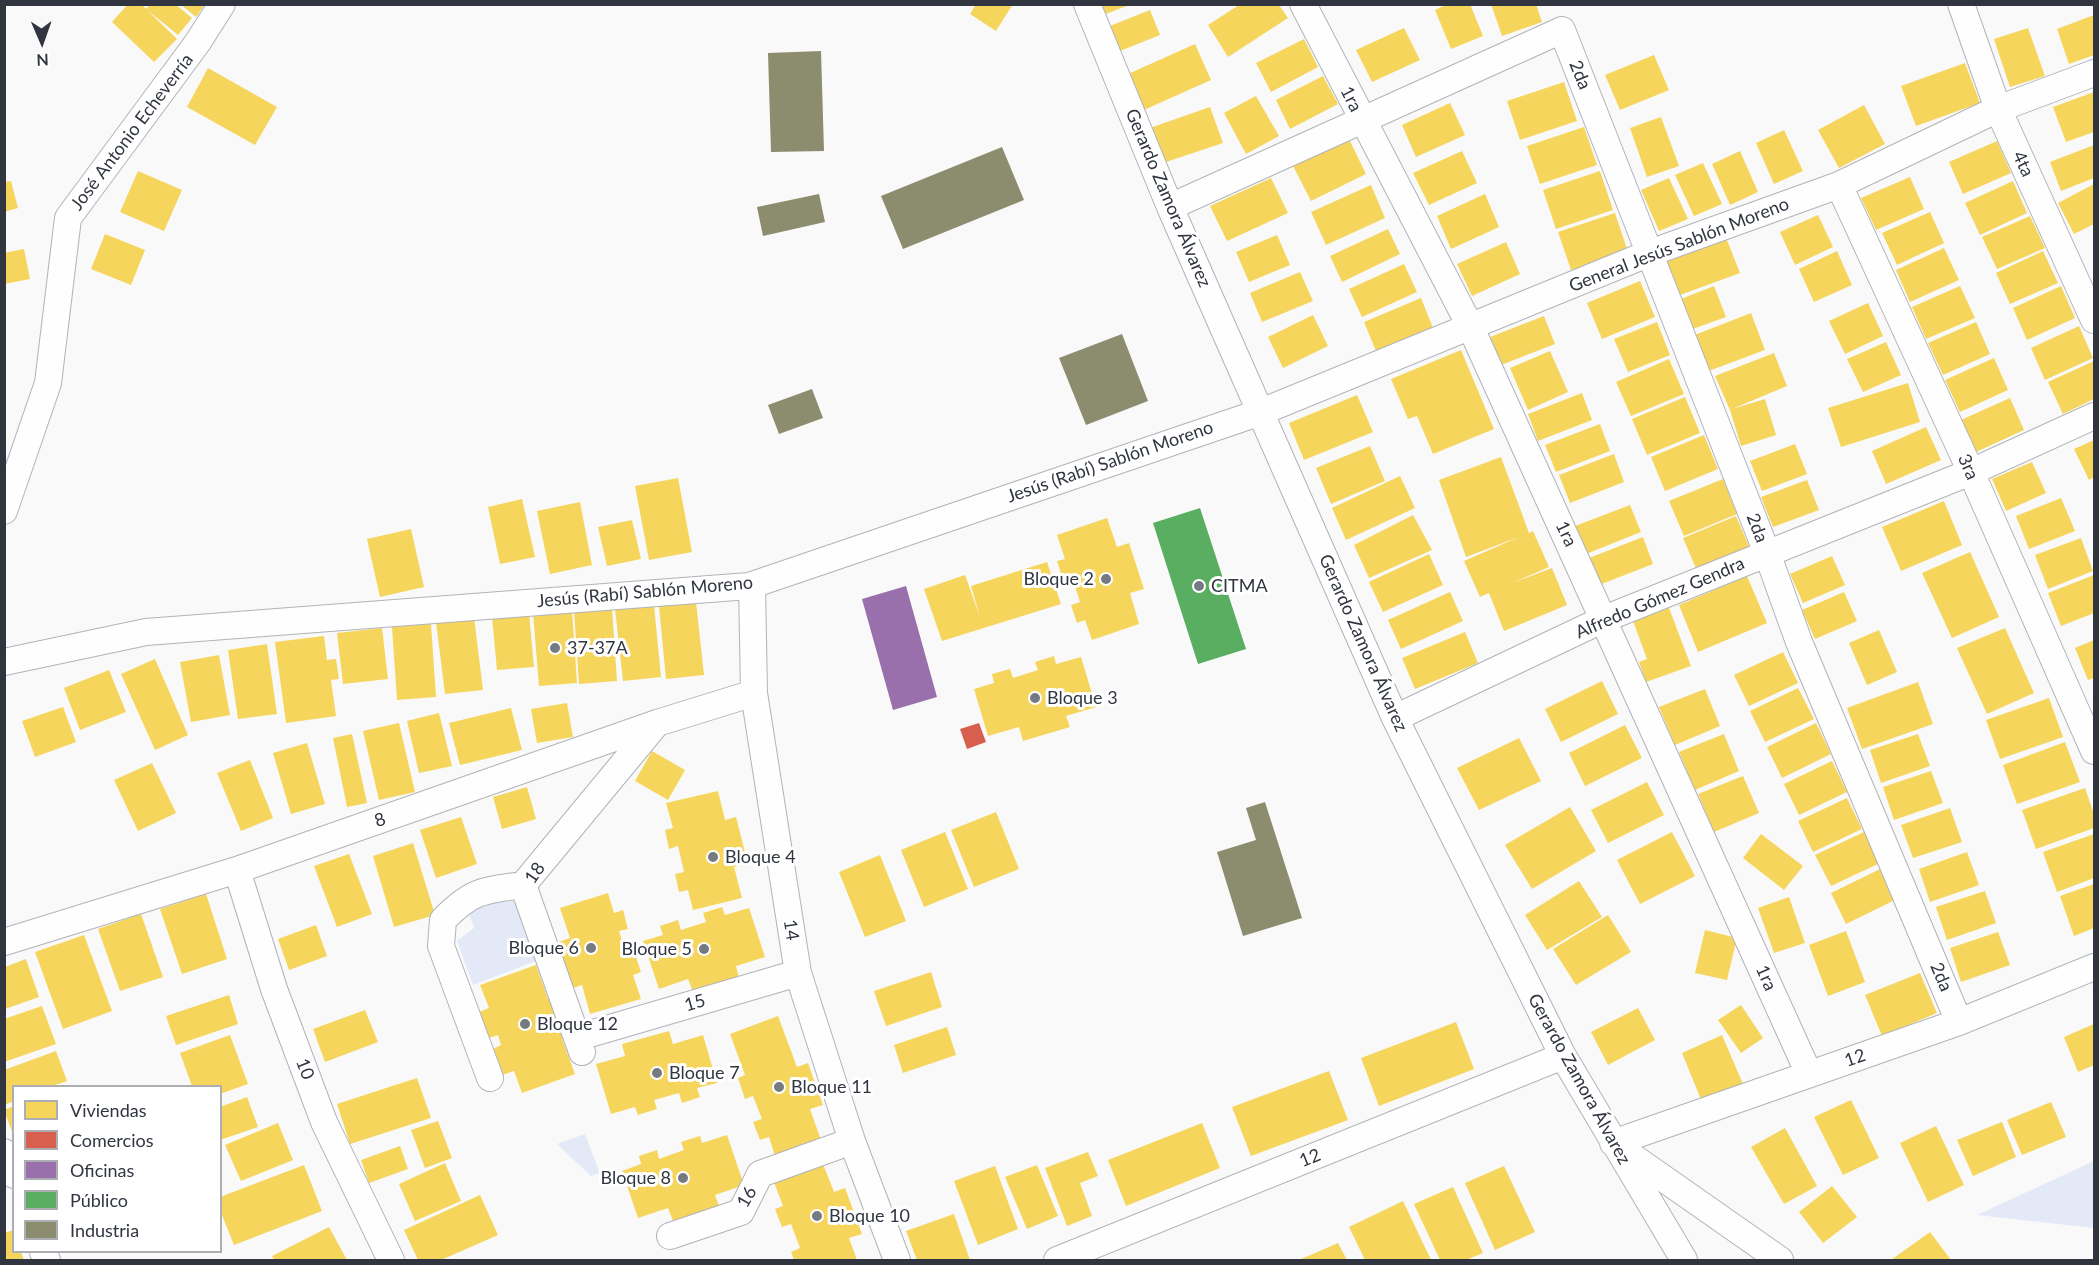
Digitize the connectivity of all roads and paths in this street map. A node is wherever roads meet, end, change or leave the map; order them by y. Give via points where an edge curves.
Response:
1 (222, 4) edge
2 (1087, 4) edge
3 (1303, 4) edge
4 (1961, 4) edge
5 (2094, 73) edge
6 (1998, 109) junction
7 (1363, 122) junction
8 (1839, 185) junction
9 (1170, 207) junction
10 (1650, 253) junction
11 (2094, 320) edge
12 (1471, 328) junction
13 (1262, 412) junction
14 (2094, 416) edge
15 (1971, 472) junction
16 (4, 511) edge
17 (1767, 553) junction
18 (752, 585) junction
19 (1604, 619) junction
20 (4, 662) edge
21 (754, 693) junction
22 (1395, 718) junction
23 (657, 723) junction
24 (2094, 751) edge
25 (237, 870) junction
26 (523, 885) junction
27 (4, 942) edge
28 (2094, 967) edge
29 (798, 973) junction
30 (1959, 1022) junction
31 (587, 1043) joint
32 (1563, 1056) junction
33 (1809, 1074) junction
34 (490, 1078) dead end
35 (852, 1141) junction
36 (1613, 1143) junction
37 (4, 1152) edge
38 (12, 1170) edge
39 (670, 1236) dead end
40 (391, 1260) edge
41 (897, 1260) edge
42 (1057, 1260) edge
43 (1684, 1260) edge
44 (1780, 1260) edge

1 - 16 street, José Antonio Echeverría via 68,218 48,383
2 - 9 street, Gerardo Zamora Álvarez
3 - 7 street, 1ra
4 - 6 street, 4ta
5 - 6 street, General Jesús Sablón Moreno
6 - 8 street, General Jesús Sablón Moreno
6 - 11 street, 4ta
7 - 9 street
7 - 10 street, 2da via 1562,30
7 - 12 street, 1ra
8 - 10 street, General Jesús Sablón Moreno
8 - 15 street, 3ra
9 - 13 street, Gerardo Zamora Álvarez
10 - 12 street, General Jesús Sablón Moreno
10 - 17 street, 2da
12 - 13 street, General Jesús Sablón Moreno
12 - 19 street, 1ra
13 - 18 street, Jesús (Rabí) Sablón Moreno
13 - 22 street, Gerardo Zamora Álvarez
14 - 15 street, Alfredo Gómez Gendra
15 - 17 street, Alfredo Gómez Gendra
15 - 24 street, 3ra
17 - 19 street, Alfredo Gómez Gendra
17 - 30 street, 2da via 1799,642
18 - 20 street, Jesús (Rabí) Sablón Moreno via 146,632
18 - 21 street, 14
19 - 22 street, Alfredo Gómez Gendra
19 - 33 street, 1ra
21 - 23 street, 8
21 - 29 street, 14
22 - 32 street, Gerardo Zamora Álvarez
23 - 25 street, 8
23 - 26 street, 18
25 - 27 street, 8
25 - 40 street, 10 via 274,989 324,1122
26 - 31 street, 18
26 - 34 street via 484,890 460,903 443,920 441,946
28 - 30 street, 12
29 - 31 street, 15
29 - 35 street, 14
30 - 33 street, 12
32 - 36 street, Gerardo Zamora Álvarez
32 - 42 street, 12
33 - 36 street, 12
35 - 39 street, 16 via 760,1174 741,1212
35 - 41 street, 14
36 - 43 street, Gerardo Zamora Álvarez
36 - 44 street
37 - 38 street

